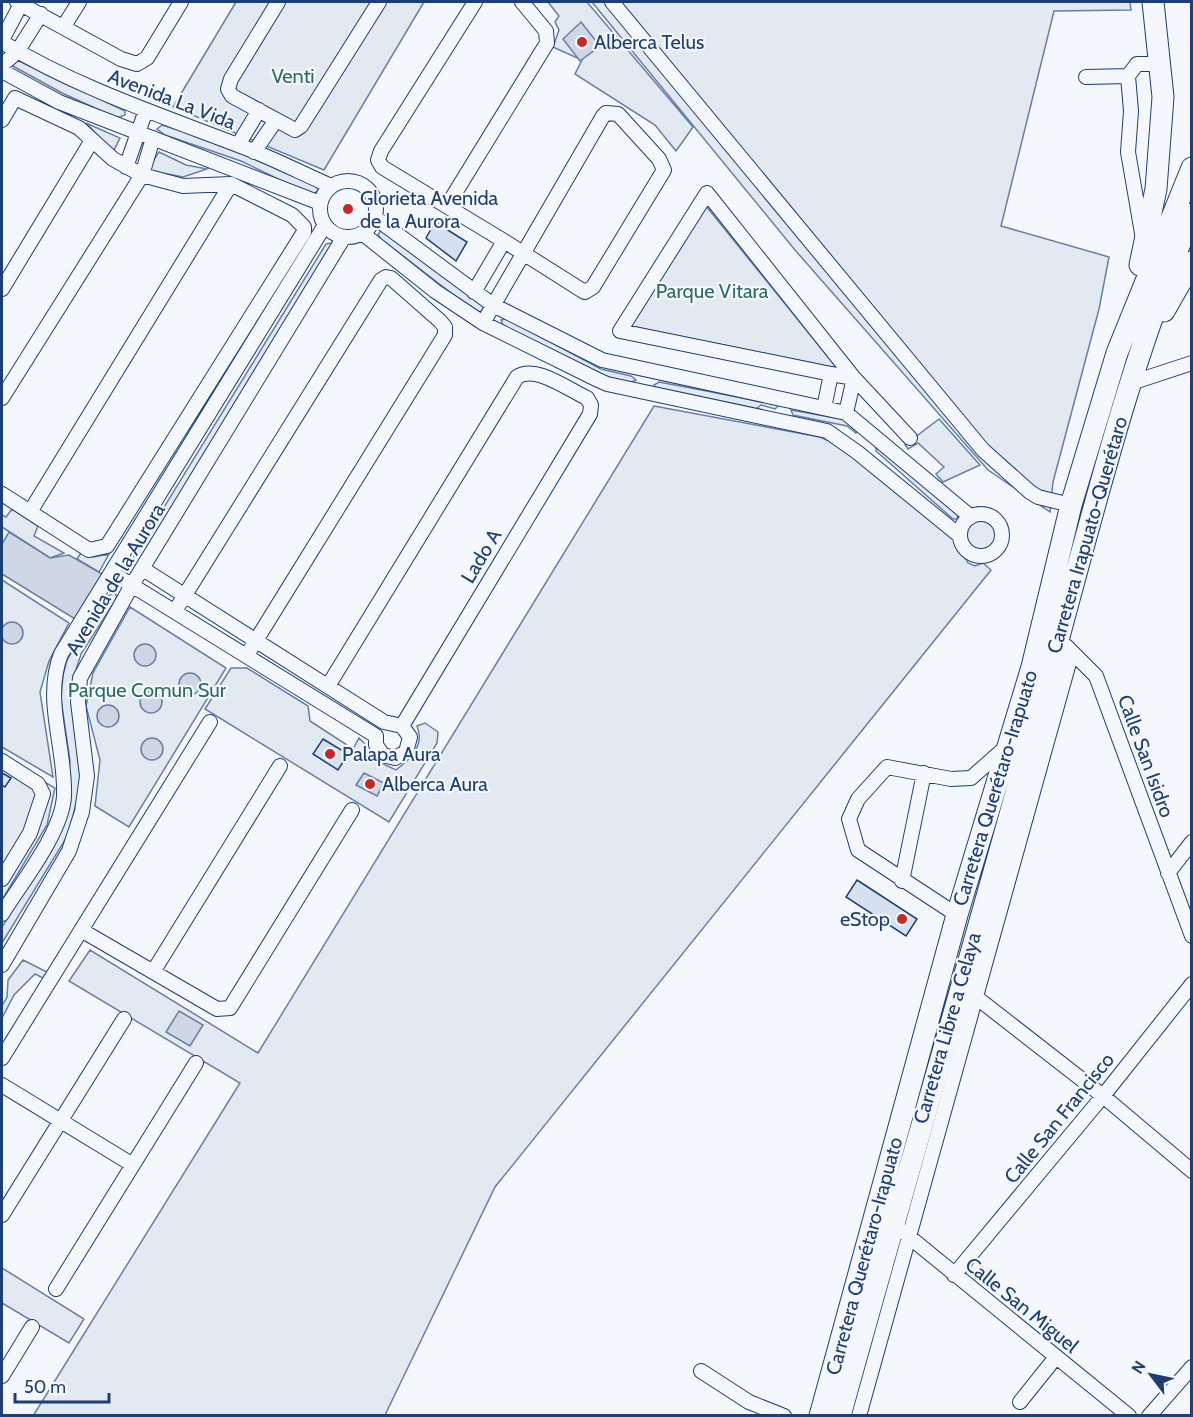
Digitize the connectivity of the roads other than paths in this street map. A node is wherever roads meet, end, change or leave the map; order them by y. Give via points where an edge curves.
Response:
1 (79, 2) edge
2 (181, 2) edge
3 (278, 2) edge
4 (379, 2) edge
5 (475, 2) edge
6 (522, 2) edge
7 (612, 2) edge
8 (1153, 2) edge
9 (19, 3) edge
10 (41, 14) junction
11 (64, 26) junction
12 (2, 41) edge
13 (17, 52) junction
14 (1160, 64) junction
15 (2, 65) edge
16 (2, 71) edge
17 (1128, 76) junction
18 (1086, 77) dead end
19 (146, 110) junction
20 (259, 110) junction
21 (2, 120) edge
22 (276, 120) junction
23 (138, 132) junction
24 (153, 138) junction
25 (91, 142) junction
26 (238, 145) junction
27 (254, 152) junction
28 (126, 167) junction
29 (1191, 168) edge
30 (142, 175) junction
31 (231, 184) junction
32 (331, 186) junction
33 (320, 203) junction
34 (447, 206) junction
35 (1191, 214) edge
36 (374, 217) junction
37 (325, 225) junction
38 (362, 233) junction
39 (344, 237) junction
40 (504, 241) junction
41 (1144, 246) junction
42 (524, 254) junction
43 (1191, 262) edge
44 (2, 289) edge
45 (474, 292) junction
46 (493, 305) junction
47 (483, 323) junction
48 (1117, 353) junction
49 (1138, 359) junction
50 (1190, 359) edge
51 (642, 370) junction
52 (831, 374) junction
53 (854, 378) junction
54 (1131, 383) junction
55 (639, 391) junction
56 (2, 399) edge
57 (824, 408) junction
58 (846, 413) junction
59 (873, 434) junction
60 (910, 438) dead end
61 (858, 452) junction
62 (2, 494) edge
63 (1071, 505) junction
64 (30, 512) junction
65 (971, 517) junction
66 (960, 536) junction
67 (143, 569) junction
68 (112, 573) junction
69 (132, 585) junction
70 (185, 594) junction
71 (175, 611) junction
72 (256, 640) junction
73 (1065, 645) junction
74 (247, 655) junction
75 (1091, 669) junction
76 (1055, 682) junction
77 (328, 686) junction
78 (210, 722) dead end
79 (402, 726) junction
80 (1009, 742) junction
81 (2, 761) edge
82 (280, 766) dead end
83 (924, 773) junction
84 (352, 810) dead end
85 (1191, 842) edge
86 (1168, 873) junction
87 (2, 879) edge
88 (902, 881) junction
89 (2, 914) edge
90 (957, 915) junction
91 (81, 930) junction
92 (1191, 936) edge
93 (2, 965) edge
94 (153, 972) junction
95 (1191, 984) edge
96 (968, 992) junction
97 (124, 1019) dead end
98 (2, 1058) edge
99 (196, 1063) dead end
100 (2, 1085) edge
101 (1103, 1096) junction
102 (60, 1121) junction
103 (133, 1165) junction
104 (1191, 1171) edge
105 (2, 1215) edge
106 (901, 1230) junction
107 (954, 1275) junction
108 (56, 1289) dead end
109 (32, 1327) dead end
110 (1056, 1357) junction
111 (1191, 1367) edge
112 (701, 1371) dead end
113 (2, 1376) edge
114 (1020, 1402) dead end
115 (784, 1416) edge
116 (820, 1416) edge
117 (840, 1416) edge
118 (859, 1416) edge
119 (1129, 1416) edge
120 (1149, 1416) edge

1 - 11 street
2 - 11 street via 147,58 137,64
3 - 20 street via 228,86 232,96
4 - 22 street via 301,126 293,130
5 - 34 street via 378,160 388,171
6 - 34 street via 546,32 547,43
7 - 63 street via 983,450 1030,492
8 - 14 highway
9 - 10 street
9 - 12 street
10 - 11 street
10 - 13 street
12 - 13 street, Avenida La Vida
13 - 15 street
13 - 19 street, Avenida La Vida
14 - 17 street via 1137,64
14 - 41 highway via 1163,97 1156,189
16 - 23 street via 59,102
17 - 18 street
17 - 41 street via 1128,152
19 - 23 street
19 - 26 street, Avenida La Vida
20 - 22 street
20 - 26 street
21 - 25 street via 15,98 79,128
22 - 27 street
23 - 24 street
23 - 28 street
24 - 30 street
24 - 33 street
25 - 28 street
25 - 44 street
26 - 27 street, Avenida La Vida
27 - 32 street, Avenida La Vida
28 - 30 street
29 - 48 highway, Carretera Querétaro-Irapuato
30 - 31 street via 183,186
30 - 56 street
31 - 64 street
31 - 64 street via 292,215 300,221 304,232 107,546 84,548
32 - 33 street
32 - 36 street via 345,182 362,185 374,199
33 - 37 street
34 - 40 street
35 - 49 highway, Carretera Irapuato-Querétaro
36 - 38 street
36 - 45 street
37 - 39 street
37 - 68 street, Avenida de la Aurora
38 - 39 street
38 - 47 street
39 - 67 street, Avenida de la Aurora
40 - 42 street
40 - 45 street
41 - 48 highway
42 - 42 street via 603,116 610,112 618,114 659,159 664,170 593,287 583,291
42 - 46 street
43 - 49 highway
45 - 46 street
46 - 47 street
46 - 51 street via 602,360
47 - 55 street via 596,380
48 - 63 highway, Carretera Querétaro-Irapuato
49 - 54 highway, Carretera Irapuato-Querétaro
50 - 54 street
51 - 55 street
51 - 57 street
52 - 53 street
52 - 53 street via 620,331 707,193
52 - 57 street
53 - 58 street
53 - 60 street
54 - 73 highway, Carretera Irapuato-Querétaro via 1089,519
55 - 61 street via 820,429
57 - 58 street
58 - 59 street
59 - 61 street
59 - 65 street
61 - 66 street
62 - 64 street
63 - 80 highway, Carretera Querétaro-Irapuato via 1032,667
65 - 66 street
65 - 66 street via 983,514 995,519 1002,530 1001,543 987,556 975,555 964,548
67 - 69 street, Avenida de la Aurora
67 - 70 street
68 - 69 street
68 - 89 street, Avenida de la Aurora via 61,654 55,672 52,691 64,797 57,821
69 - 71 street
69 - 93 street, Avenida de la Aurora via 80,678 78,702 87,776 79,822 69,851
70 - 71 street
70 - 72 street
70 - 72 street via 381,280 391,278 440,321 445,335
71 - 74 street
72 - 74 street
72 - 77 street
73 - 75 street
73 - 76 highway, Carretera Irapuato-Querétaro
74 - 79 street via 376,736 378,749 386,757 399,757 408,748 409,734
75 - 76 street
75 - 86 street, Calle San Isidro
76 - 96 highway, Carretera Irapuato-Querétaro
77 - 79 street via 384,722
77 - 79 street, Lado A via 517,376 533,372 587,398 590,414
78 - 91 street
80 - 83 street via 971,778 951,779
80 - 90 highway, Carretera Querétaro-Irapuato
81 - 87 street via 38,784 43,794 30,833
82 - 94 street
83 - 88 street
83 - 88 street via 887,767 858,800 849,819 858,850
84 - 94 street via 230,1008 217,1009
85 - 86 street
86 - 92 street, Calle San Isidro
88 - 90 street
90 - 116 highway, Carretera Querétaro-Irapuato
91 - 94 street
91 - 98 street
95 - 101 street, Calle San Francisco
96 - 101 street
96 - 106 highway, Carretera Irapuato-Querétaro
97 - 102 street
99 - 103 street
100 - 102 street
101 - 104 street
101 - 107 street, Calle San Francisco
102 - 103 street
102 - 105 street
103 - 108 street
106 - 107 street, Calle San Miguel
106 - 117 highway, Carretera Irapuato-Querétaro
106 - 118 street
107 - 110 street, Calle San Miguel
109 - 113 street
110 - 114 street
110 - 119 street, Calle San Miguel
111 - 120 street
112 - 115 street via 749,1402

